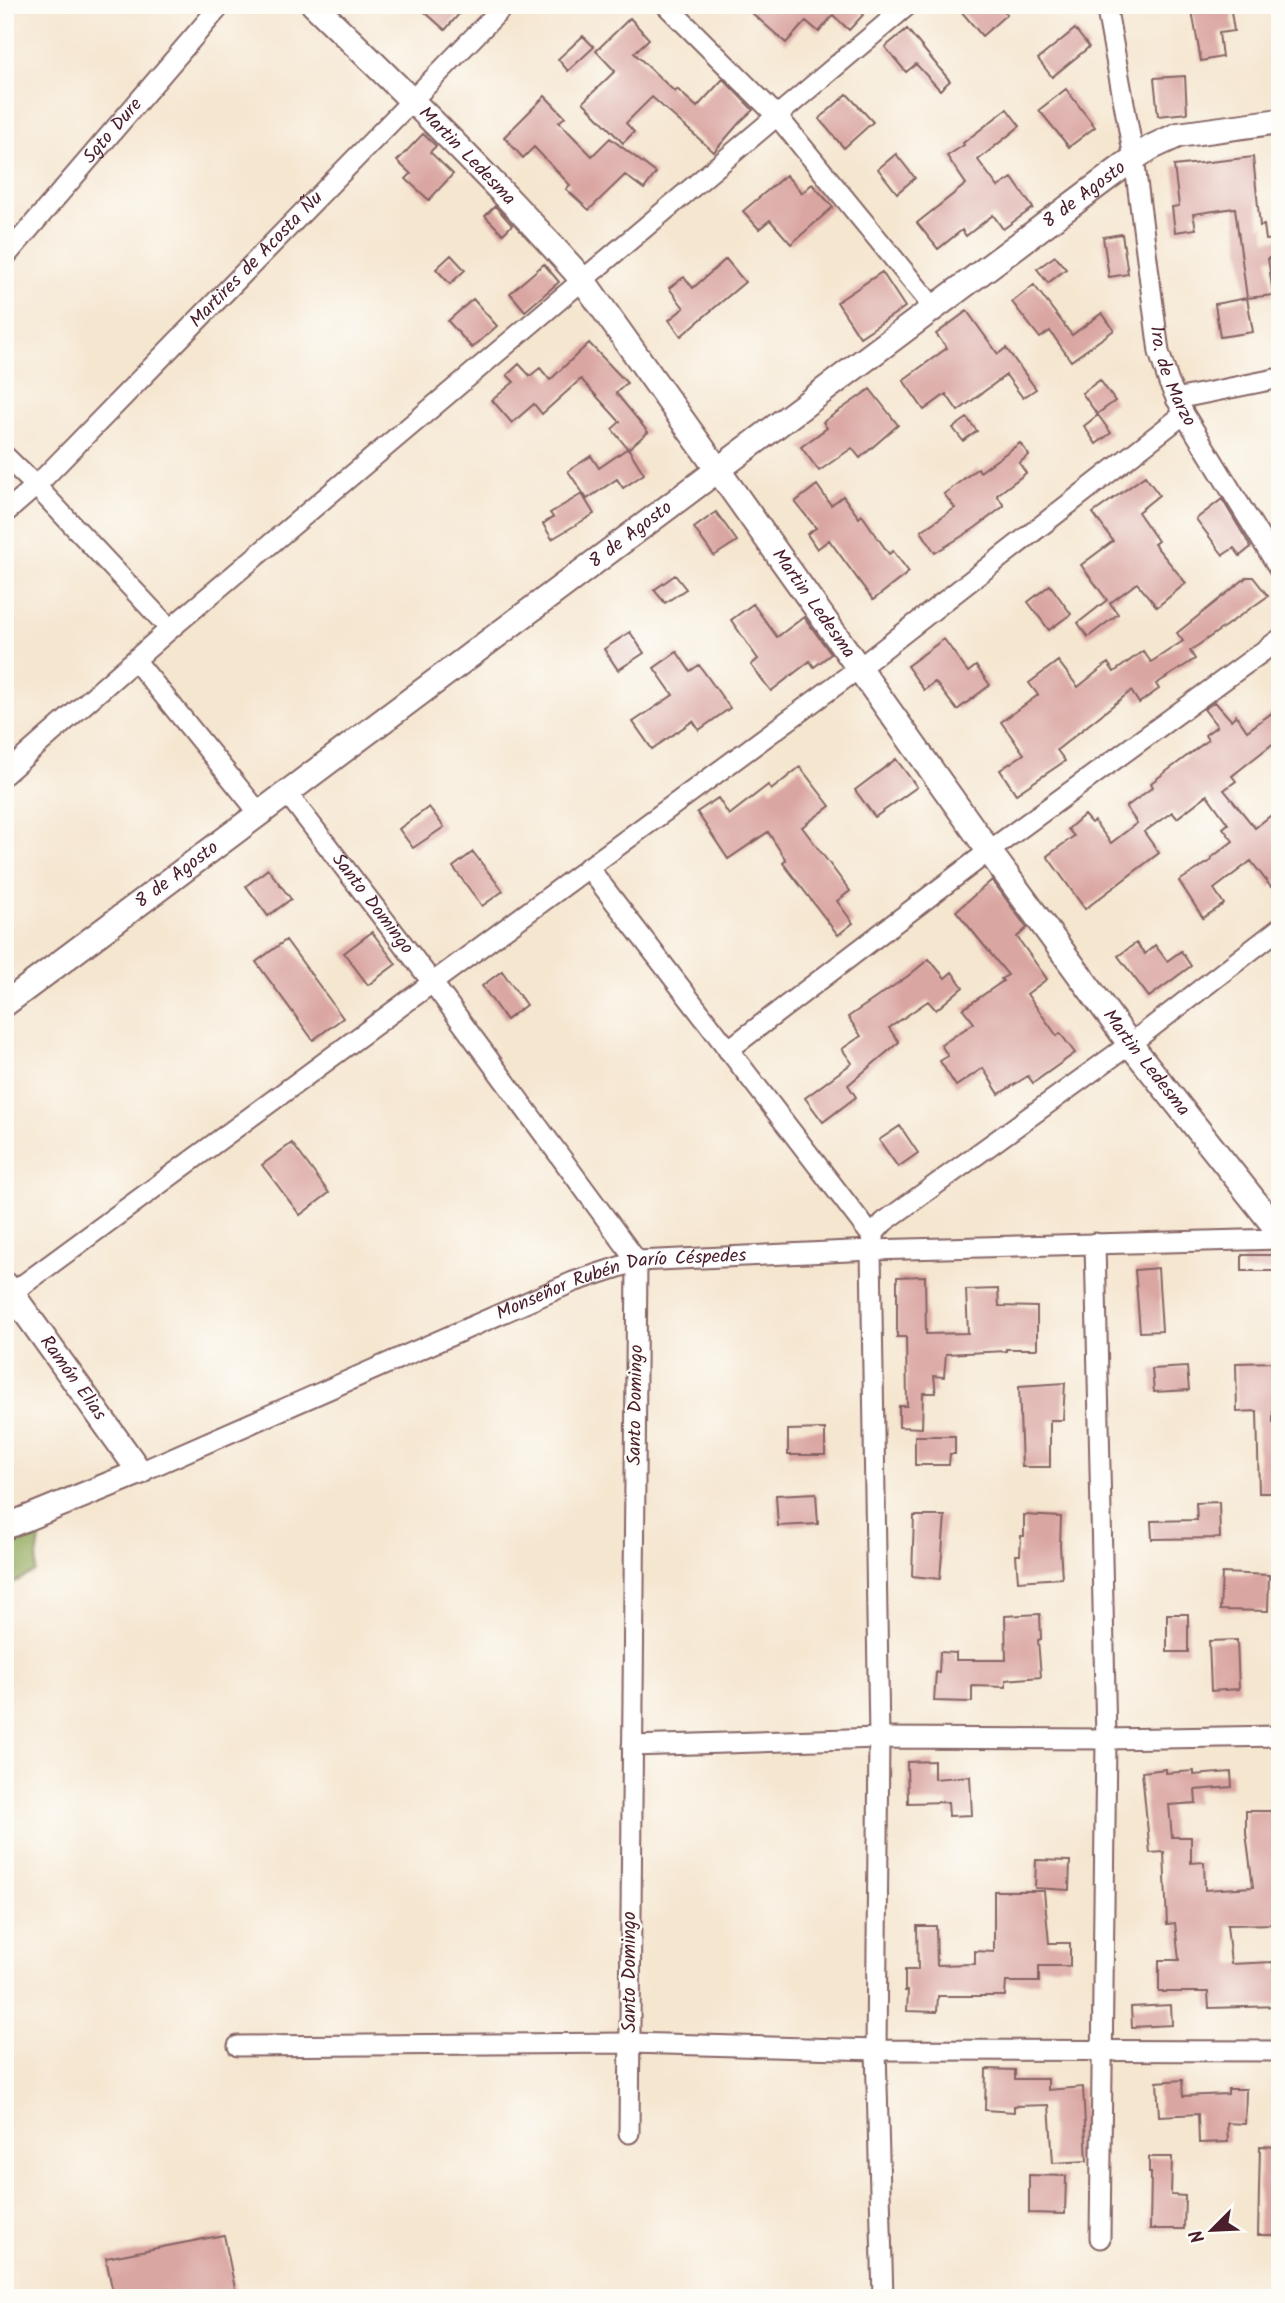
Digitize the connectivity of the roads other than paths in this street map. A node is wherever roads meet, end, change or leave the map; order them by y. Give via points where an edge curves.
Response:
1 (221, 5) edge
2 (314, 5) edge
3 (505, 5) edge
4 (666, 5) edge
5 (908, 5) edge
6 (1106, 5) edge
7 (413, 101) junction
8 (778, 117) junction
9 (1280, 121) edge
10 (1134, 159) junction
11 (5, 257) edge
12 (582, 279) junction
13 (934, 308) junction
14 (1280, 378) edge
15 (1180, 407) junction
16 (5, 456) edge
17 (719, 468) junction
18 (36, 486) junction
19 (5, 513) edge
20 (1280, 570) edge
21 (170, 629) junction
22 (1280, 639) edge
23 (135, 660) junction
24 (859, 668) junction
25 (5, 774) edge
26 (287, 793) junction
27 (260, 814) junction
28 (989, 852) junction
29 (588, 867) junction
30 (1280, 928) edge
31 (432, 982) junction
32 (5, 1004) edge
33 (1130, 1044) junction
34 (728, 1050) junction
35 (1280, 1233) edge
36 (1280, 1239) edge
37 (1095, 1243) junction
38 (872, 1245) junction
39 (637, 1261) junction
40 (7, 1292) edge
41 (140, 1472) junction
42 (5, 1527) edge
43 (1280, 1736) edge
44 (879, 1738) junction
45 (1106, 1739) junction
46 (632, 1746) junction
47 (630, 2043) junction
48 (238, 2046) dead end
49 (876, 2050) junction
50 (1103, 2051) junction
51 (1280, 2051) edge
52 (629, 2133) dead end
53 (1100, 2238) dead end
54 (883, 2298) edge

1 - 11 street, Sgto Dure
2 - 7 street, Martin Ledesma
3 - 7 street, Martires de Acosta Ñu
4 - 8 street
5 - 8 street
6 - 10 street, 1ro. de Marzo
7 - 12 street, Martin Ledesma
7 - 18 street, Martires de Acosta Ñu
8 - 12 street
8 - 13 street
9 - 10 street, 8 de Agosto via 1178,135
10 - 13 street, 8 de Agosto
10 - 15 street, 1ro. de Marzo via 1159,352
12 - 17 street, Martin Ledesma
12 - 21 street
13 - 17 street, 8 de Agosto
14 - 15 street
15 - 20 street, 1ro. de Marzo
15 - 24 street
16 - 18 street
17 - 24 street, Martin Ledesma
17 - 26 street, 8 de Agosto
18 - 19 street, Martires de Acosta Ñu
18 - 21 street
21 - 23 street
22 - 28 street
23 - 25 street
23 - 27 street
24 - 28 street, Martin Ledesma
24 - 29 street
26 - 27 street, 8 de Agosto
26 - 31 street, Santo Domingo
27 - 32 street, 8 de Agosto
28 - 33 street, Martin Ledesma
28 - 34 street
29 - 31 street
29 - 34 street
30 - 33 street
31 - 39 street, Santo Domingo
31 - 40 street
33 - 35 street, Martin Ledesma
33 - 38 street via 884,1222
34 - 38 street
36 - 37 street, Monseñor Rubén Darío Céspedes
37 - 38 street, Monseñor Rubén Darío Céspedes
37 - 45 street
38 - 39 street, Monseñor Rubén Darío Céspedes
38 - 44 street
39 - 41 street, Monseñor Rubén Darío Céspedes via 573,1282
39 - 46 street, Santo Domingo
40 - 41 street, Ramón Elias
41 - 42 street, Monseñor Rubén Darío Céspedes
43 - 45 street
44 - 45 street
44 - 46 street
44 - 49 street
45 - 50 street
46 - 47 street, Santo Domingo
47 - 48 street
47 - 49 street
47 - 52 street, Santo Domingo
49 - 50 street
49 - 54 street
50 - 51 street
50 - 53 street

